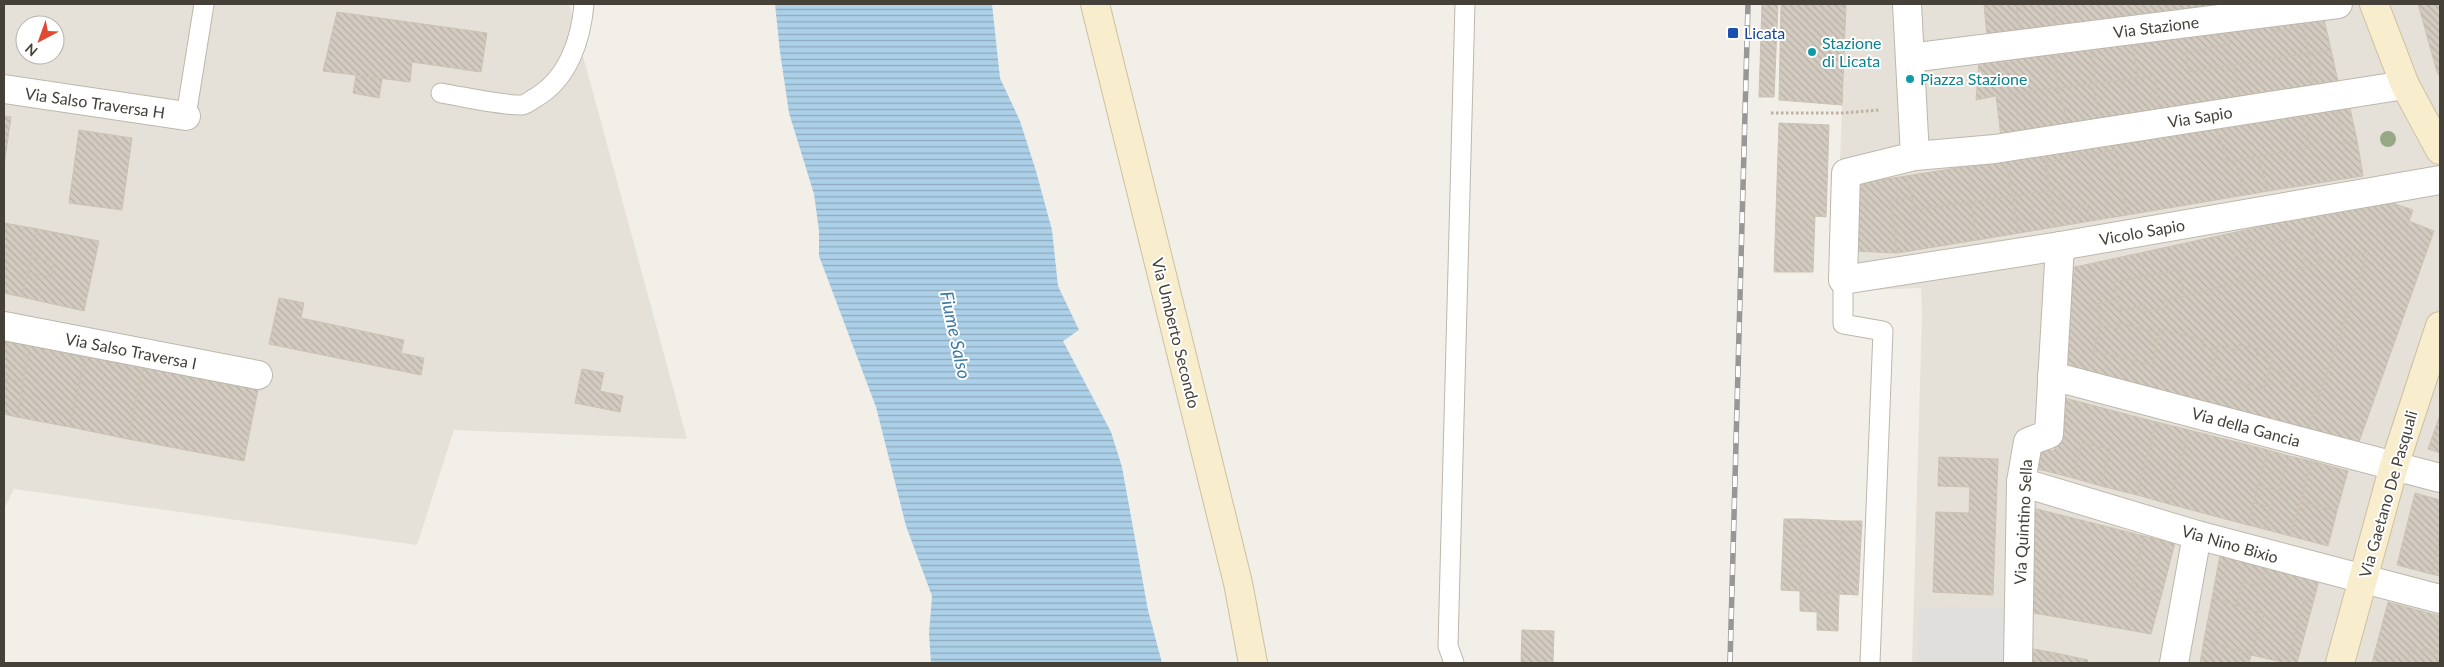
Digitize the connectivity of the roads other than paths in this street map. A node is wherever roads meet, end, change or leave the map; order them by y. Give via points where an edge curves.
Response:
1 (204, 4) edge
2 (584, 4) edge
3 (1095, 4) edge
4 (1465, 4) edge
5 (1907, 4) edge
6 (2338, 4) edge
7 (2374, 4) edge
8 (1910, 58) junction
9 (2405, 85) junction
10 (4, 89) edge
11 (442, 93) dead end
12 (186, 116) joint
13 (2440, 150) edge
14 (1915, 156) junction
15 (2440, 180) edge
16 (2060, 246) junction
17 (1843, 280) junction
18 (4, 326) edge
19 (2440, 326) edge
20 (258, 376) dead end
21 (2052, 376) junction
22 (2394, 466) junction
23 (2440, 478) edge
24 (2021, 482) junction
25 (2197, 535) junction
26 (2362, 580) junction
27 (2440, 600) edge
28 (1253, 663) edge
29 (1454, 663) edge
30 (1870, 663) edge
31 (2018, 663) edge
32 (2174, 663) edge
33 (2340, 663) edge

1 - 12 lane
2 - 11 lane via 575,50 544,93 523,105
3 - 28 main road, Via Umberto Secondo via 1238,583
4 - 29 lane via 1448,646
5 - 8 street
6 - 8 street, Via Stazione
7 - 9 main road
8 - 14 street
9 - 13 main road
9 - 14 street, Via Sapio via 1996,149
10 - 12 street, Via Salso Traversa H
14 - 17 street, Via Sapio via 1846,173
15 - 16 street, Vicolo Sapio
16 - 17 street, Vicolo Sapio
16 - 21 street, Via Quintino Sella
17 - 30 lane via 1843,324 1883,331
18 - 20 street, Via Salso Traversa I
19 - 22 main road, Via Gaetano De Pasquali
21 - 22 street, Via della Gancia
21 - 24 street, Via Quintino Sella via 2049,434 2028,442
22 - 23 street, Via della Gancia
22 - 26 main road, Via Gaetano De Pasquali
24 - 25 street, Via Nino Bixio
24 - 31 street, Via Quintino Sella
25 - 26 street, Via Nino Bixio
25 - 32 street
26 - 27 street, Via Nino Bixio
26 - 33 main road, Via Gaetano De Pasquali

